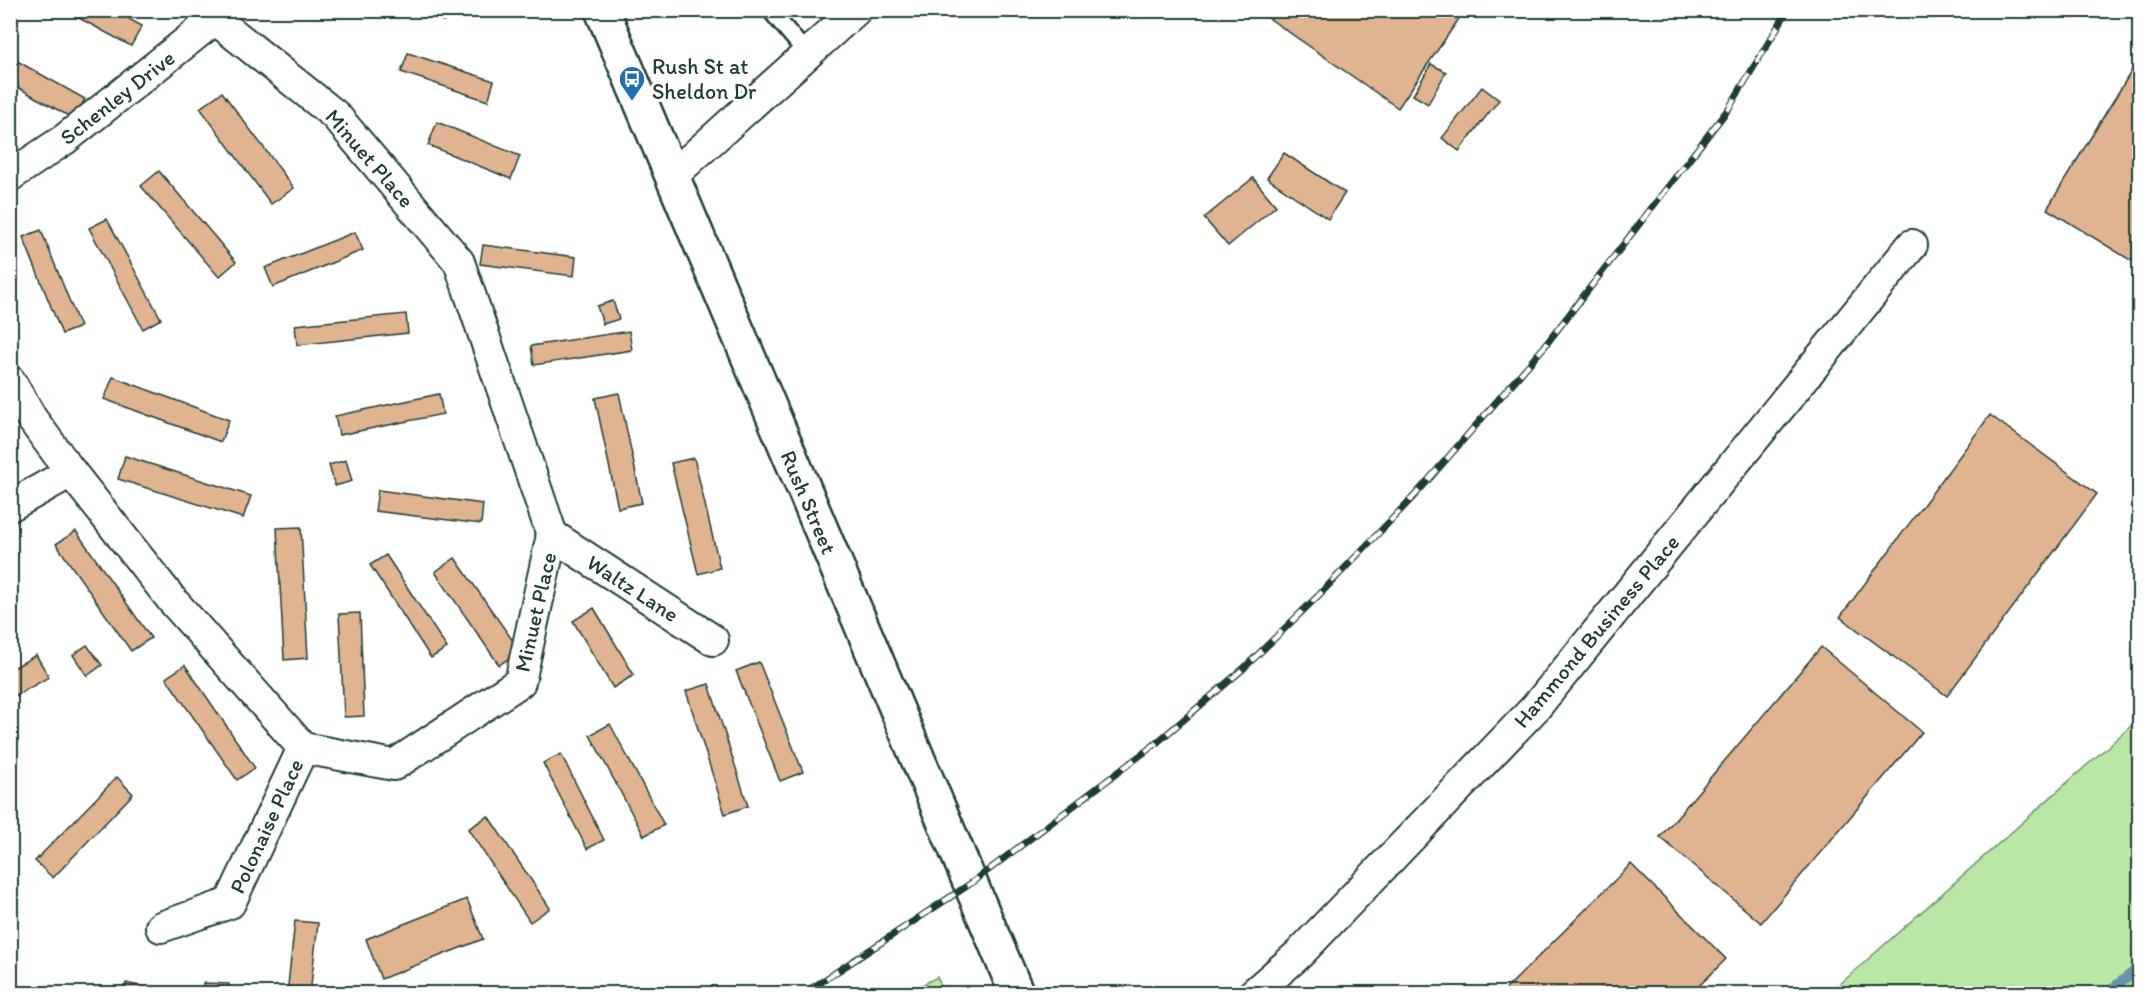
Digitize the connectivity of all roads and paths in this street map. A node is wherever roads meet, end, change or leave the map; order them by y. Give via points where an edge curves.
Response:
1 (602, 10) edge
2 (770, 10) edge
3 (856, 10) edge
4 (215, 15) edge
5 (807, 54) junction
6 (10, 176) edge
7 (672, 176) junction
8 (1912, 244) dead end
9 (10, 381) edge
10 (71, 472) junction
11 (10, 506) edge
12 (552, 536) junction
13 (713, 640) dead end
14 (303, 748) junction
15 (161, 927) dead end
16 (1017, 993) edge
17 (1253, 993) edge

1 - 7 street, Rush Street
2 - 5 lane
3 - 5 street
4 - 6 street, Schenley Drive via 65,139
4 - 12 street, Minuet Place via 335,115 459,262
5 - 7 street
7 - 16 street, Rush Street
8 - 17 street, Hammond Business Place via 1536,707 1299,954
9 - 10 street
10 - 11 street
10 - 14 street via 172,600
12 - 13 street, Waltz Lane
12 - 14 street, Minuet Place via 520,682 394,765
14 - 15 street, Polonaise Place via 230,903

